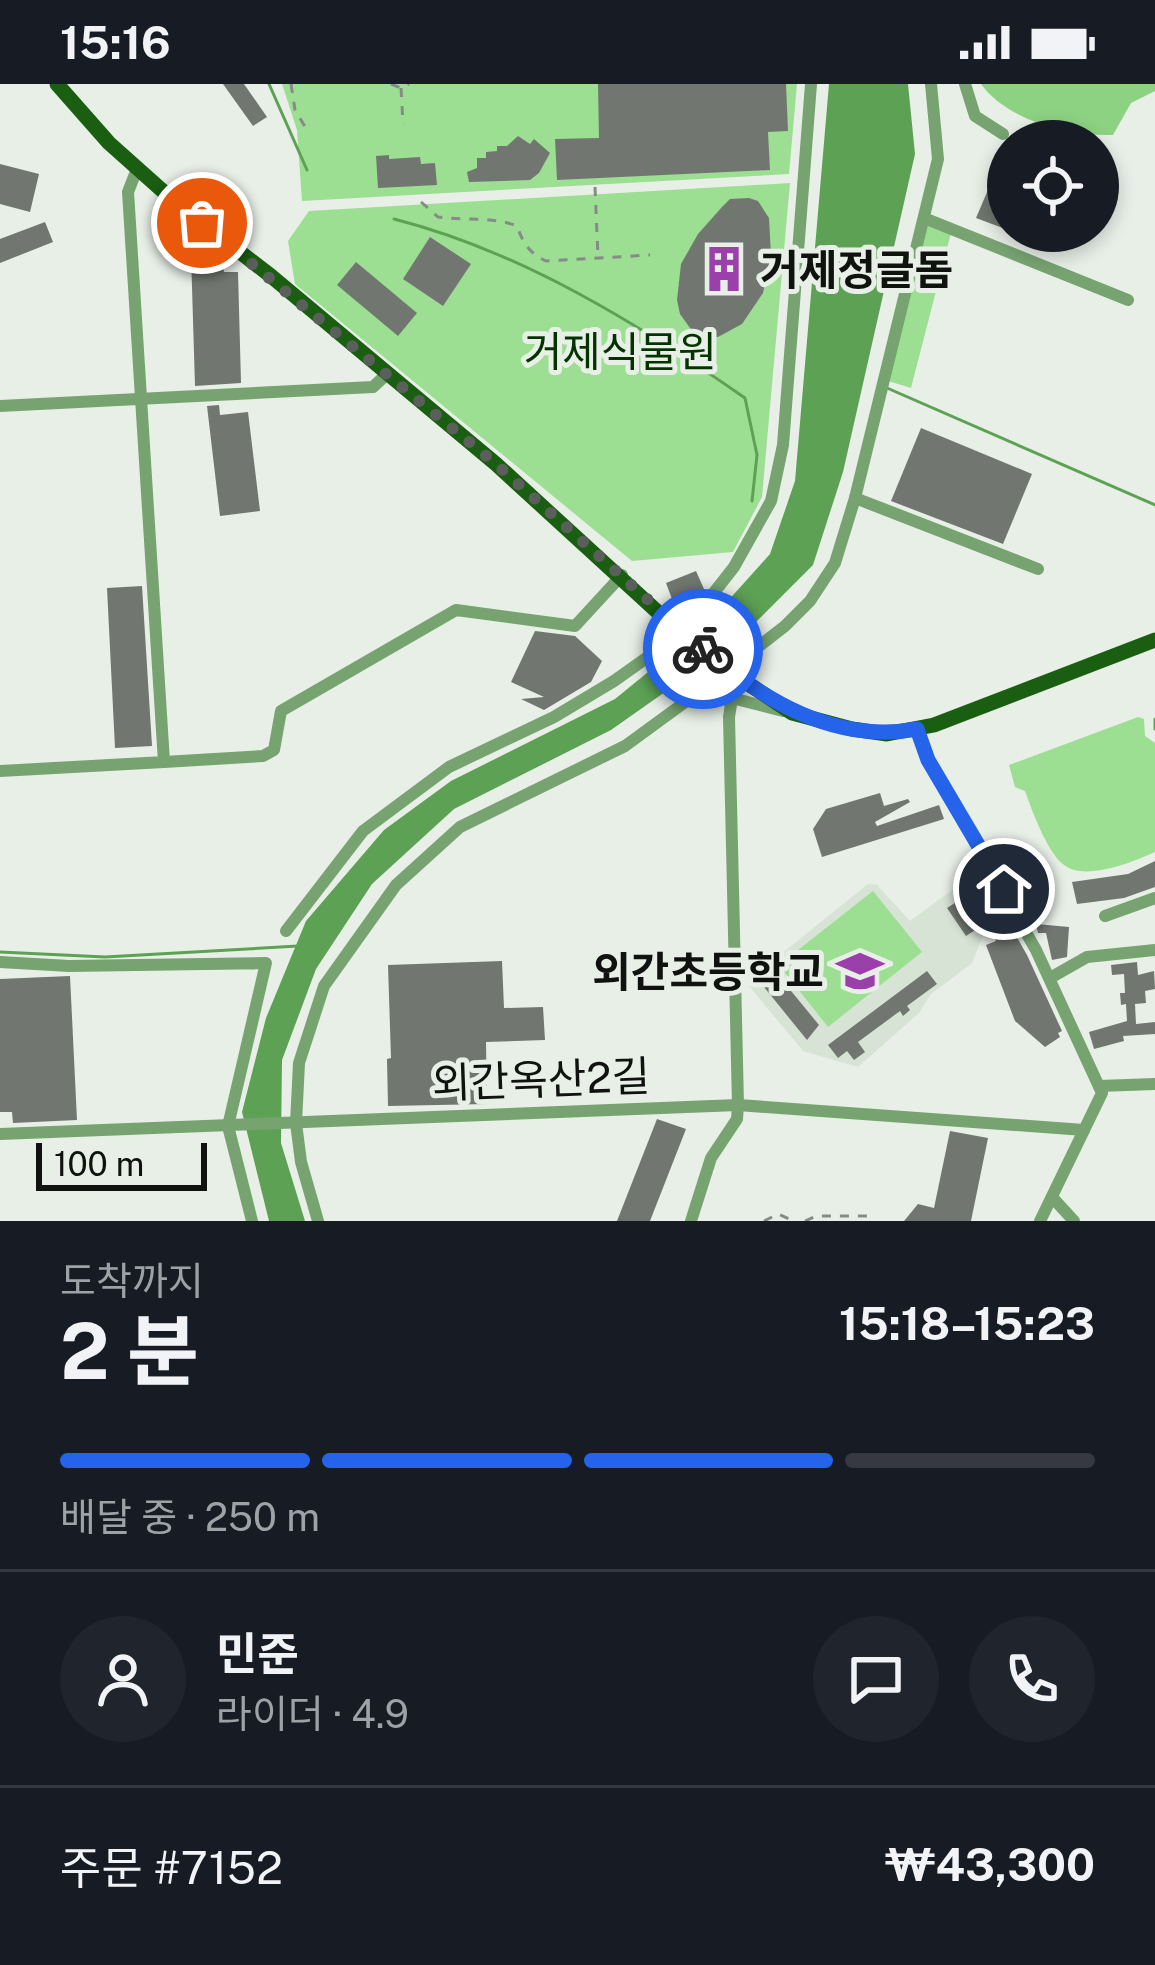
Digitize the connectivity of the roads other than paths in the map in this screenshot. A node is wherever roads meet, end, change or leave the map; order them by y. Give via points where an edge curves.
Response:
1 (57, 84) edge
2 (811, 84) edge
3 (931, 84) edge
4 (965, 84) edge
5 (987, 124) edge
6 (137, 169) junction
7 (924, 218) junction
8 (1128, 300) dead end
9 (388, 374) junction
10 (144, 401) junction
11 (0, 406) edge
12 (855, 498) junction
13 (1038, 569) dead end
14 (622, 575) junction
15 (683, 632) junction
16 (1155, 640) edge
17 (729, 671) junction
18 (713, 681) junction
19 (732, 698) junction
20 (792, 713) junction
21 (917, 729) junction
22 (164, 762) junction
23 (0, 771) edge
24 (1155, 898) edge
25 (1105, 916) dead end
26 (286, 931) dead end
27 (1155, 950) edge
28 (0, 962) edge
29 (1050, 978) junction
30 (1155, 1084) edge
31 (1099, 1086) junction
32 (738, 1105) junction
33 (296, 1123) junction
34 (228, 1126) junction
35 (1084, 1130) junction
36 (0, 1134) edge
37 (1052, 1197) junction
38 (252, 1221) edge
39 (319, 1221) edge
40 (691, 1221) edge
41 (1040, 1221) edge
42 (1074, 1221) edge

1 - 6 main road
2 - 15 street via 783,445 771,501 734,567
3 - 7 street via 938,159
4 - 5 street via 975,116
6 - 9 main road
6 - 10 street via 128,192
7 - 8 street
7 - 12 street
9 - 10 street via 373,387
9 - 14 main road
10 - 11 street
10 - 22 street
12 - 13 street
12 - 17 street via 835,563 810,601
14 - 15 main road
14 - 22 street via 575,626 455,610 281,711 274,750 262,756
15 - 17 main road
15 - 26 street via 554,717 448,767 380,818
16 - 21 main road
17 - 18 street
17 - 20 main road
18 - 19 street
18 - 33 street via 626,746 460,826 396,886 324,986 299,1063
19 - 20 street
19 - 32 street
20 - 21 main road via 887,734
21 - 29 street
22 - 23 street
24 - 25 street
27 - 29 street via 1087,957
28 - 34 street via 266,963
29 - 31 street
30 - 31 street
31 - 35 street
32 - 33 street, 외간옥산2길
32 - 35 street, 외간옥산2길
32 - 40 street
33 - 34 street, 외간옥산2길
33 - 39 street
34 - 36 street, 외간옥산2길
34 - 38 street
35 - 37 street
37 - 41 street
37 - 42 street

